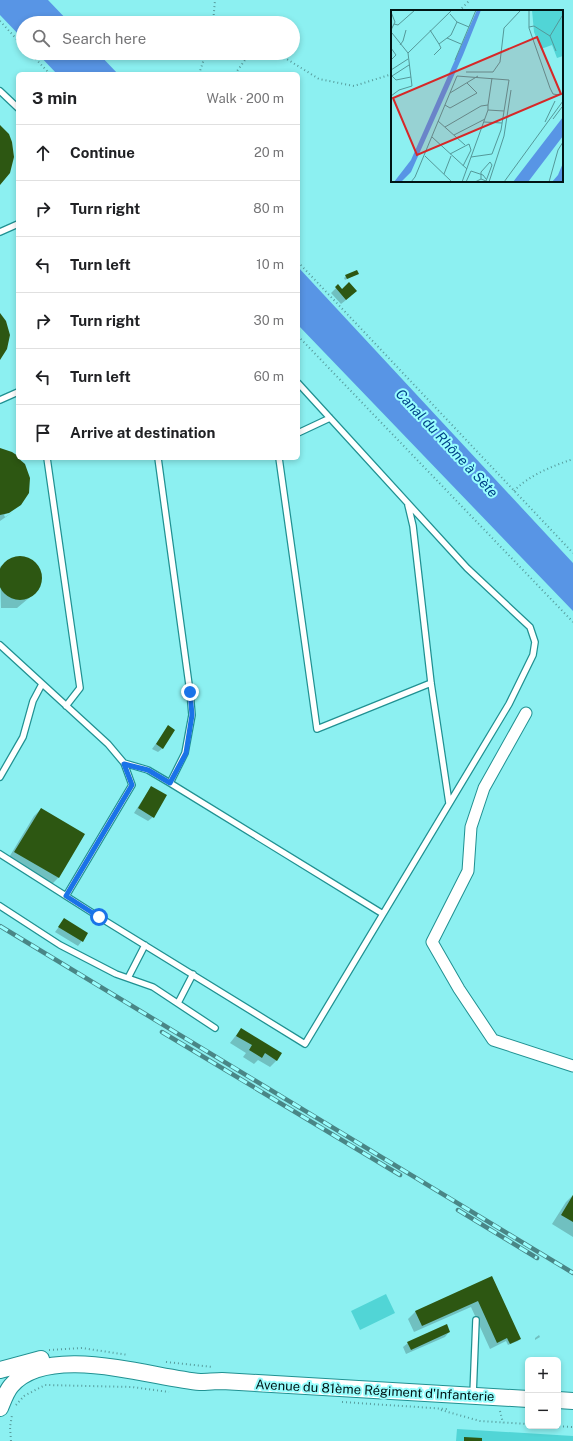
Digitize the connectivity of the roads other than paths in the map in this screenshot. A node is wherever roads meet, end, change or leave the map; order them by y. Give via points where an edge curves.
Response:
1 (0, 91) edge
2 (16, 106) edge
3 (16, 225) edge
4 (0, 232) edge
5 (300, 385) edge
6 (16, 393) edge
7 (0, 400) edge
8 (330, 418) junction
9 (300, 432) edge
10 (47, 460) edge
11 (158, 460) edge
12 (278, 460) edge
13 (407, 503) junction
14 (0, 645) edge
15 (431, 683) junction
16 (42, 684) junction
17 (66, 706) junction
18 (526, 713) dead end
19 (124, 764) junction
20 (0, 777) edge
21 (170, 783) junction
22 (449, 803) junction
23 (0, 854) edge
24 (66, 896) junction
25 (0, 906) edge
26 (383, 914) junction
27 (145, 945) junction
28 (193, 974) junction
29 (128, 978) junction
30 (178, 1003) junction
31 (215, 1028) dead end
32 (573, 1066) edge
33 (476, 1320) dead end
34 (0, 1370) edge
35 (222, 1381) junction
36 (472, 1396) junction
37 (525, 1399) edge
38 (561, 1400) edge
39 (573, 1401) edge
40 (0, 1408) edge

1 - 2 lane
3 - 4 lane
5 - 8 lane
6 - 7 lane
8 - 9 lane
8 - 13 lane
10 - 17 lane via 80,688
11 - 21 lane via 192,715 186,753
12 - 15 lane via 317,729
13 - 15 lane via 414,526
13 - 22 lane via 467,568 530,627 535,642 534,655 509,704
14 - 16 lane
15 - 22 lane
16 - 17 lane
16 - 20 lane via 33,701 23,737
17 - 19 lane via 108,744
18 - 32 street via 484,788 471,827 468,871 432,942 492,1040
19 - 21 lane via 148,770
19 - 24 lane via 132,785
21 - 26 lane
22 - 26 lane
23 - 24 lane
24 - 27 lane
25 - 29 lane via 60,945
26 - 28 lane via 305,1044
27 - 28 lane
27 - 29 lane
28 - 30 lane
29 - 30 lane via 153,987
30 - 31 lane
33 - 36 lane
34 - 35 main road, Avenue du 81ème Régiment d'Infanterie via 52,1356 94,1355 201,1374
35 - 36 main road, Avenue du 81ème Régiment d'Infanterie
35 - 40 main road, Avenue du 81ème Régiment d'Infanterie via 200,1382 89,1365 47,1368 30,1373 16,1382 8,1391
36 - 37 main road, Avenue du 81ème Régiment d'Infanterie
38 - 39 main road

